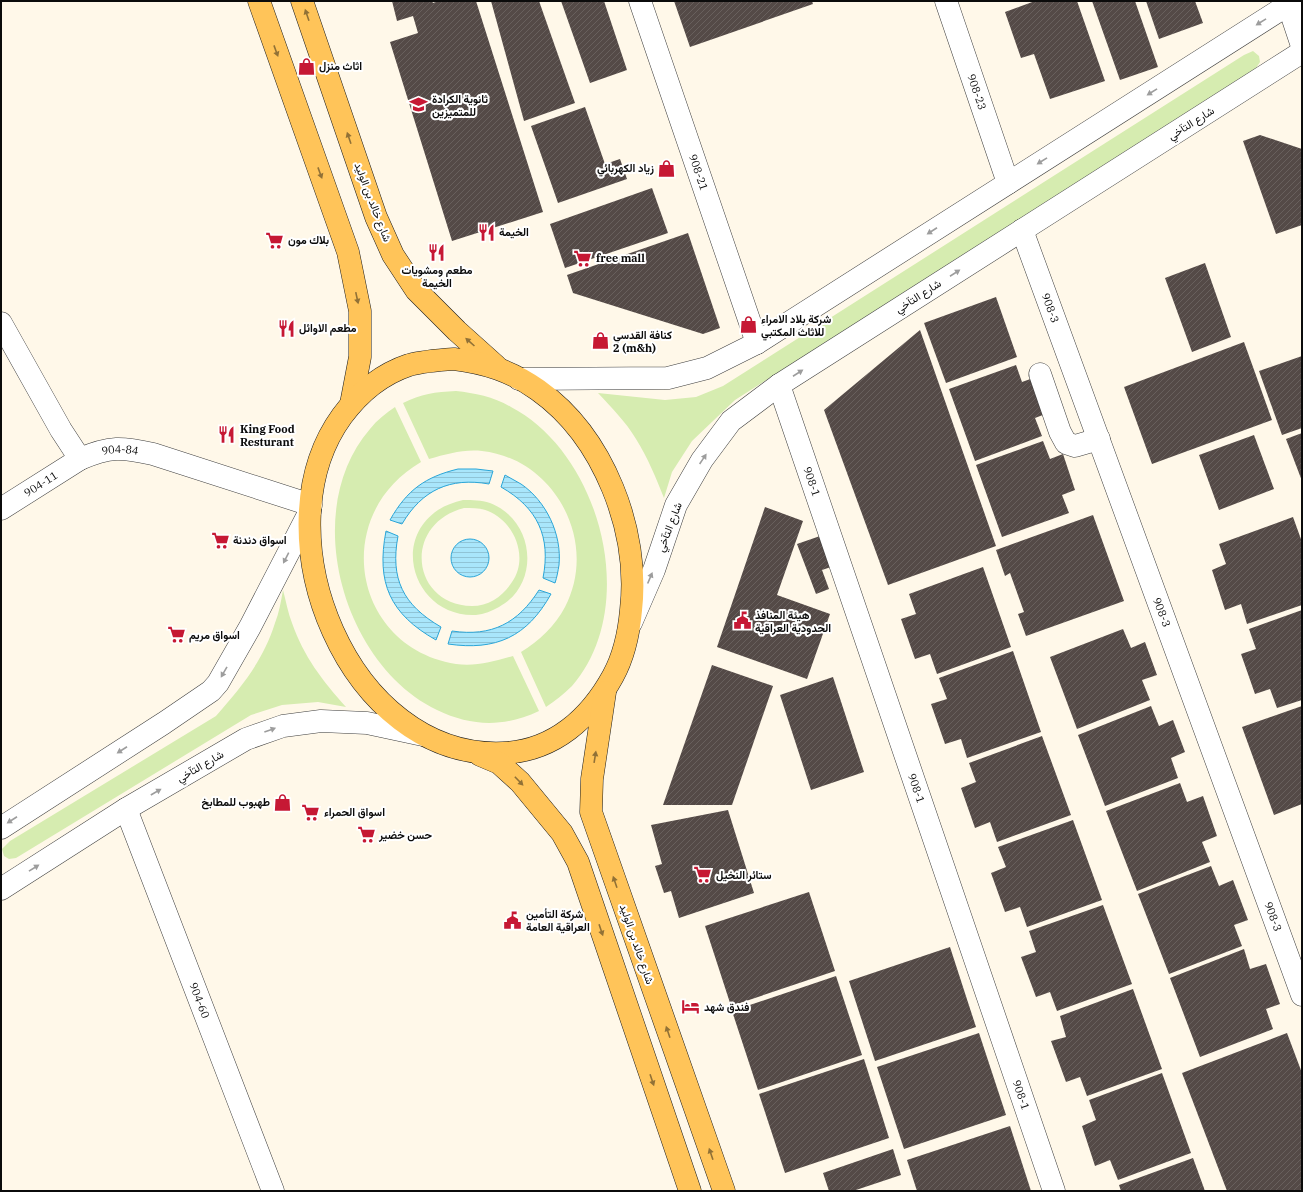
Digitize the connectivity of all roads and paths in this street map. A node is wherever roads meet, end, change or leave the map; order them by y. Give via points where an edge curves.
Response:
1 (258, 1) edge
2 (302, 1) edge
3 (640, 1) edge
4 (946, 1) edge
5 (1290, 2) edge
6 (1302, 46) edge
7 (1302, 52) edge
8 (1008, 183) junction
9 (1022, 230) junction
10 (1, 323) edge
11 (757, 343) junction
12 (499, 368) junction
13 (1040, 374) dead end
14 (519, 378) junction
15 (778, 385) junction
16 (351, 404) junction
17 (1099, 439) junction
18 (80, 459) junction
19 (311, 508) junction
20 (1, 509) edge
21 (630, 626) junction
22 (605, 691) junction
23 (423, 735) junction
24 (476, 753) junction
25 (126, 809) junction
26 (1, 828) edge
27 (1, 889) edge
28 (1302, 995) edge
29 (273, 1191) edge
30 (690, 1191) edge
31 (724, 1191) edge
32 (1054, 1191) edge

1 -> 16 main road via 348,252 360,311 360,357
12 -> 2 main road, شارع خالد بن الوليد via 416,290 393,255 376,217
3 - 11 street, 908-21
4 - 8 street, 908-23
5 - 6 street
5 -> 8 street
7 - 9 street, شارع التآخي
8 -> 11 street
15 -> 9 street, شارع التآخي
9 - 17 street, 908-3
10 - 18 street via 60,430
11 - 14 street via 707,368 668,378
12 - 14 main road
12 - 16 main road via 454,359 408,365 381,379
13 - 17 street via 1066,443 1075,446
14 - 21 main road via 557,406 573,423 588,442 611,484 620,507 631,555
21 -> 15 street, شارع التآخي via 654,570 676,505 702,460 731,421
15 - 32 street, 908-1
16 - 19 main road via 327,443 319,464
17 - 28 street, 908-3
18 - 19 street, 904-84 via 95,452 127,448 153,454
18 - 20 street, 904-11
19 - 23 main road via 310,535 316,583 337,640 355,671 386,708
19 -> 26 street via 250,626 211,691
21 - 22 main road via 616,671
22 - 24 main road via 591,710 555,739 534,748 512,753
31 -> 22 main road, شارع خالد بن الوليد via 591,812 592,780
23 - 24 main road via 444,745
25 -> 23 street, شارع التآخي via 246,739 283,726 321,721 366,723
24 -> 30 main road via 499,763 520,782 562,833 578,862
27 -> 25 street, شارع التآخي
25 - 29 street, 904-60

